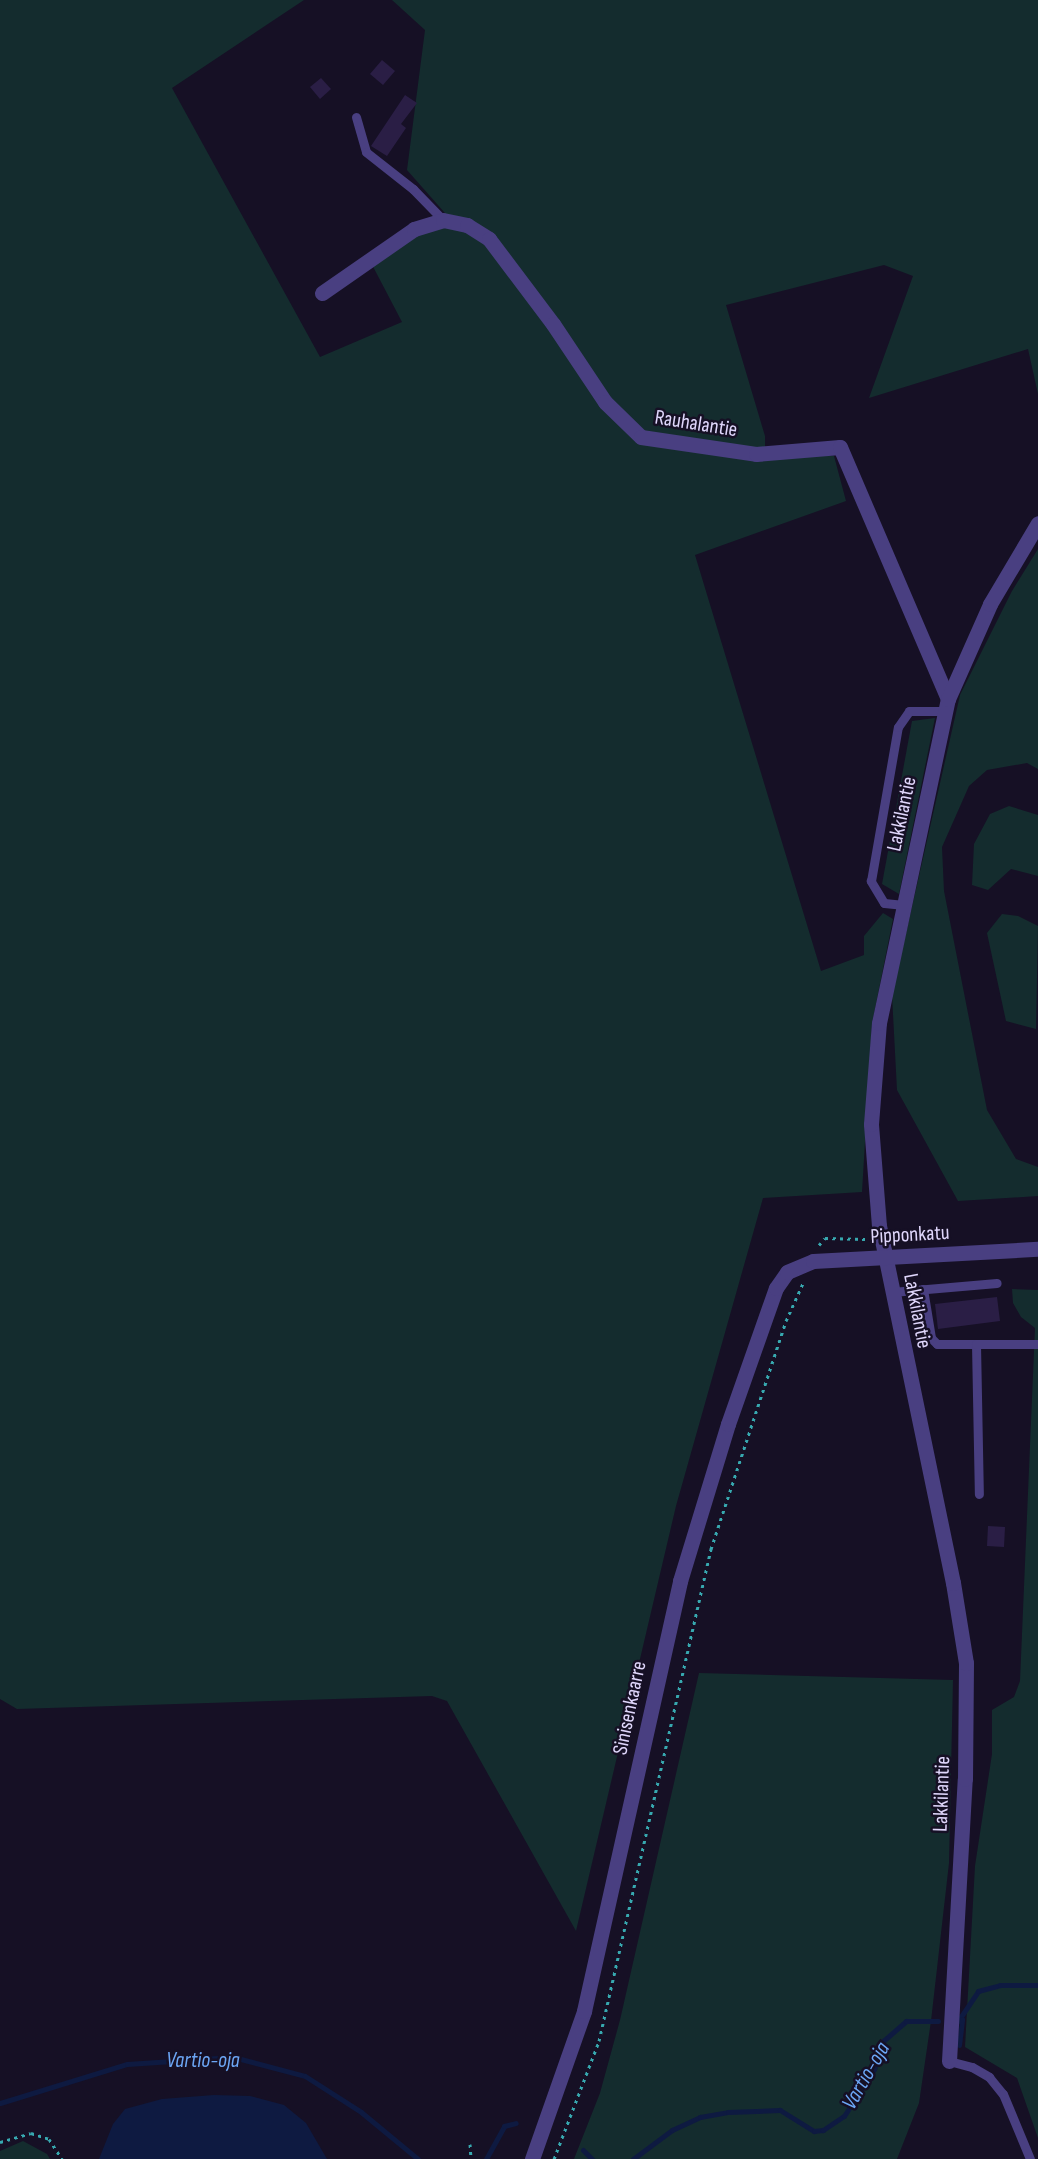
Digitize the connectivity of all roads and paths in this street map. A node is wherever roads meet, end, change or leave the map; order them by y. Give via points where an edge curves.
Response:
1 (356, 117) dead end
2 (443, 220) junction
3 (322, 293) dead end
4 (1038, 523) edge
5 (947, 705) junction
6 (904, 905) junction
7 (881, 1238) junction
8 (916, 1239) dead end
9 (1038, 1249) edge
10 (885, 1257) junction
11 (813, 1261) junction
12 (787, 1272) joint
13 (997, 1283) dead end
14 (923, 1289) junction
15 (892, 1292) junction
16 (976, 1344) junction
17 (1038, 1344) edge
18 (979, 1494) dead end
19 (949, 2061) joint
20 (0, 2142) edge
21 (470, 2144) dead end
22 (62, 2159) edge
23 (471, 2159) edge
24 (532, 2159) edge
25 (554, 2159) edge
26 (1030, 2159) edge

1 - 2 lane via 366,152 413,189
2 - 3 street via 414,229
2 - 5 street, Rauhalantie via 466,225 489,239 605,402 641,436 756,454 840,447
4 - 5 street, Lakkilantie via 985,613
5 - 6 street, Lakkilantie
5 - 6 lane via 909,711 898,727 871,881 884,903
6 - 7 street, Lakkilantie via 879,1023 872,1113 873,1183
7 - 8 path
7 - 10 street, Lakkilantie
7 - 11 path via 825,1238
9 - 10 street, Pipponkatu
10 - 11 street, Pipponkatu
10 - 15 street, Lakkilantie
11 - 12 street, Pipponkatu
11 - 25 path via 786,1321 711,1549 607,2009
12 - 24 street, Sinisenkaarre via 767,1311 680,1581 584,2011
13 - 14 lane
14 - 15 lane
14 - 16 lane via 930,1338 937,1344
15 - 19 street, Lakkilantie via 966,1663 965,1779
16 - 17 lane
16 - 18 lane
19 - 26 lane via 989,2077 1003,2094
20 - 22 path via 31,2133 49,2139
21 - 23 path

